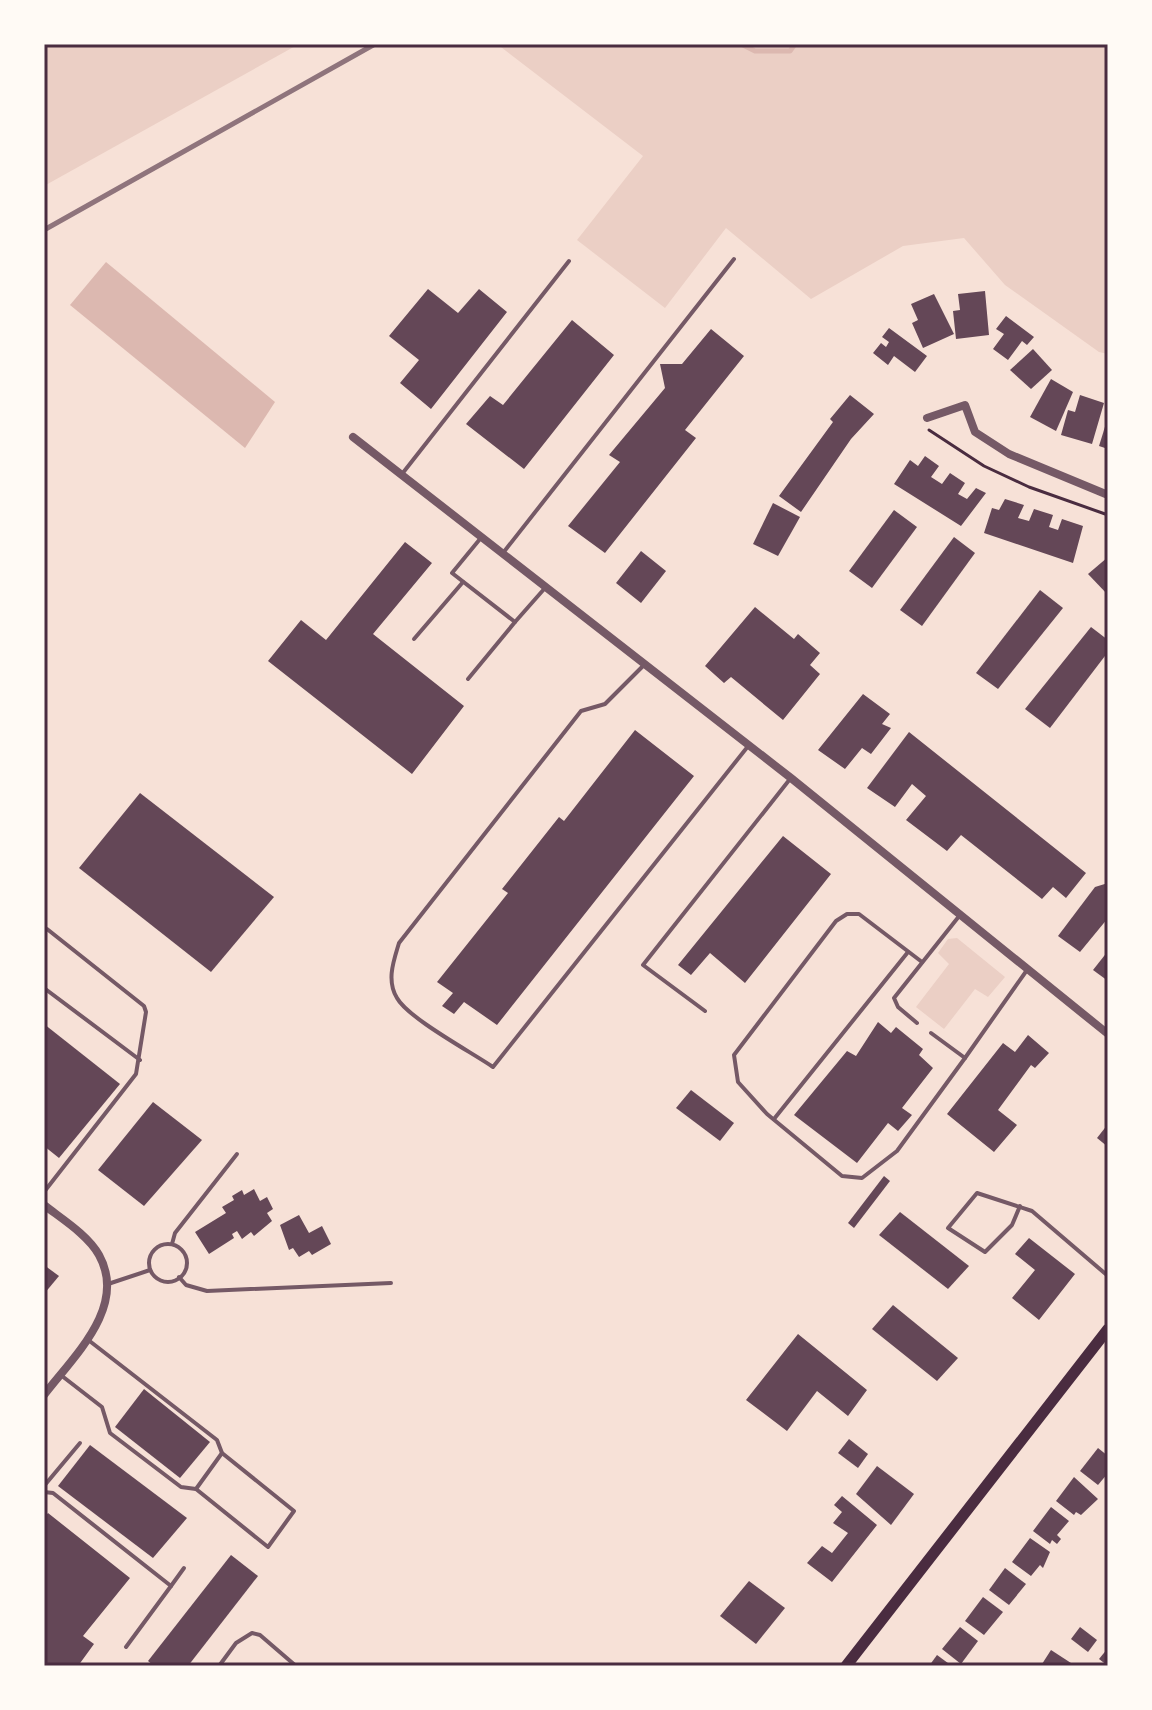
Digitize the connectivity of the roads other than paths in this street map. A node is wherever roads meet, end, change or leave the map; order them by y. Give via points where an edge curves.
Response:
1 (734, 259) dead end
2 (569, 261) dead end
3 (925, 419) road end
4 (353, 437) dead end
5 (400, 476) junction
6 (1108, 495) edge
7 (480, 539) junction
8 (502, 554) junction
9 (463, 582) junction
10 (545, 588) junction
11 (515, 622) junction
12 (414, 639) dead end
13 (644, 665) junction
14 (468, 679) dead end
15 (749, 745) junction
16 (791, 778) junction
17 (960, 915) junction
18 (44, 932) edge
19 (908, 952) junction
20 (922, 962) junction
21 (1027, 969) junction
22 (44, 988) edge
23 (705, 1011) dead end
24 (917, 1023) dead end
25 (931, 1033) dead end
26 (1108, 1034) edge
27 (965, 1058) junction
28 (140, 1060) junction
29 (774, 1119) junction
30 (237, 1154) dead end
31 (44, 1192) edge
32 (44, 1205) edge
33 (1020, 1206) junction
34 (172, 1244) junction
35 (150, 1270) junction
36 (1108, 1276) edge
37 (179, 1277) junction
38 (391, 1283) dead end
39 (106, 1284) junction
40 (1108, 1329) edge
41 (87, 1339) junction
42 (60, 1375) junction
43 (44, 1395) edge
44 (80, 1443) dead end
45 (222, 1453) junction
46 (44, 1489) edge
47 (196, 1489) junction
48 (184, 1568) dead end
49 (171, 1586) junction
50 (126, 1647) dead end
51 (219, 1666) edge
52 (296, 1666) edge
53 (846, 1666) edge

1 - 8 lane
2 - 5 lane
3 - 6 street via 965,405 975,432 998,447
4 - 5 street
5 - 7 street
7 - 8 street
7 - 9 lane via 452,573
8 - 10 street
9 - 11 lane
9 - 12 lane
10 - 11 lane
10 - 13 street
11 - 14 lane
13 - 15 street
13 - 15 lane via 605,704 581,711 399,943 390,971 396,997 414,1014 493,1067
15 - 16 street
16 - 17 street
16 - 23 lane via 643,965
17 - 20 lane
17 - 21 street
18 - 28 lane via 47,929 144,1006
19 - 20 lane
19 - 29 lane
19 - 29 lane via 859,914 836,921 734,1055 738,1082
20 - 24 lane via 894,998
21 - 26 street
21 - 27 lane
22 - 28 lane
25 - 27 lane
27 - 29 lane via 897,1151 862,1178 842,1176
28 - 31 lane via 136,1074
30 - 34 lane via 175,1233
32 - 39 street via 98,1254
33 - 33 lane via 977,1193 948,1228 985,1252 1012,1225
33 - 36 lane
34 - 35 lane via 155,1249
34 - 37 lane via 187,1262
35 - 37 lane via 161,1281
35 - 39 lane
37 - 38 lane via 186,1285 207,1291
39 - 41 street via 107,1299
40 - 53 main road
41 - 42 street
41 - 45 lane via 217,1440
42 - 43 street
42 - 47 lane via 102,1407 110,1433 181,1487
44 - 46 lane
45 - 47 lane
45 - 47 lane via 294,1511 268,1547
46 - 49 lane
48 - 49 lane
49 - 50 lane
51 - 52 lane via 236,1643 252,1633

